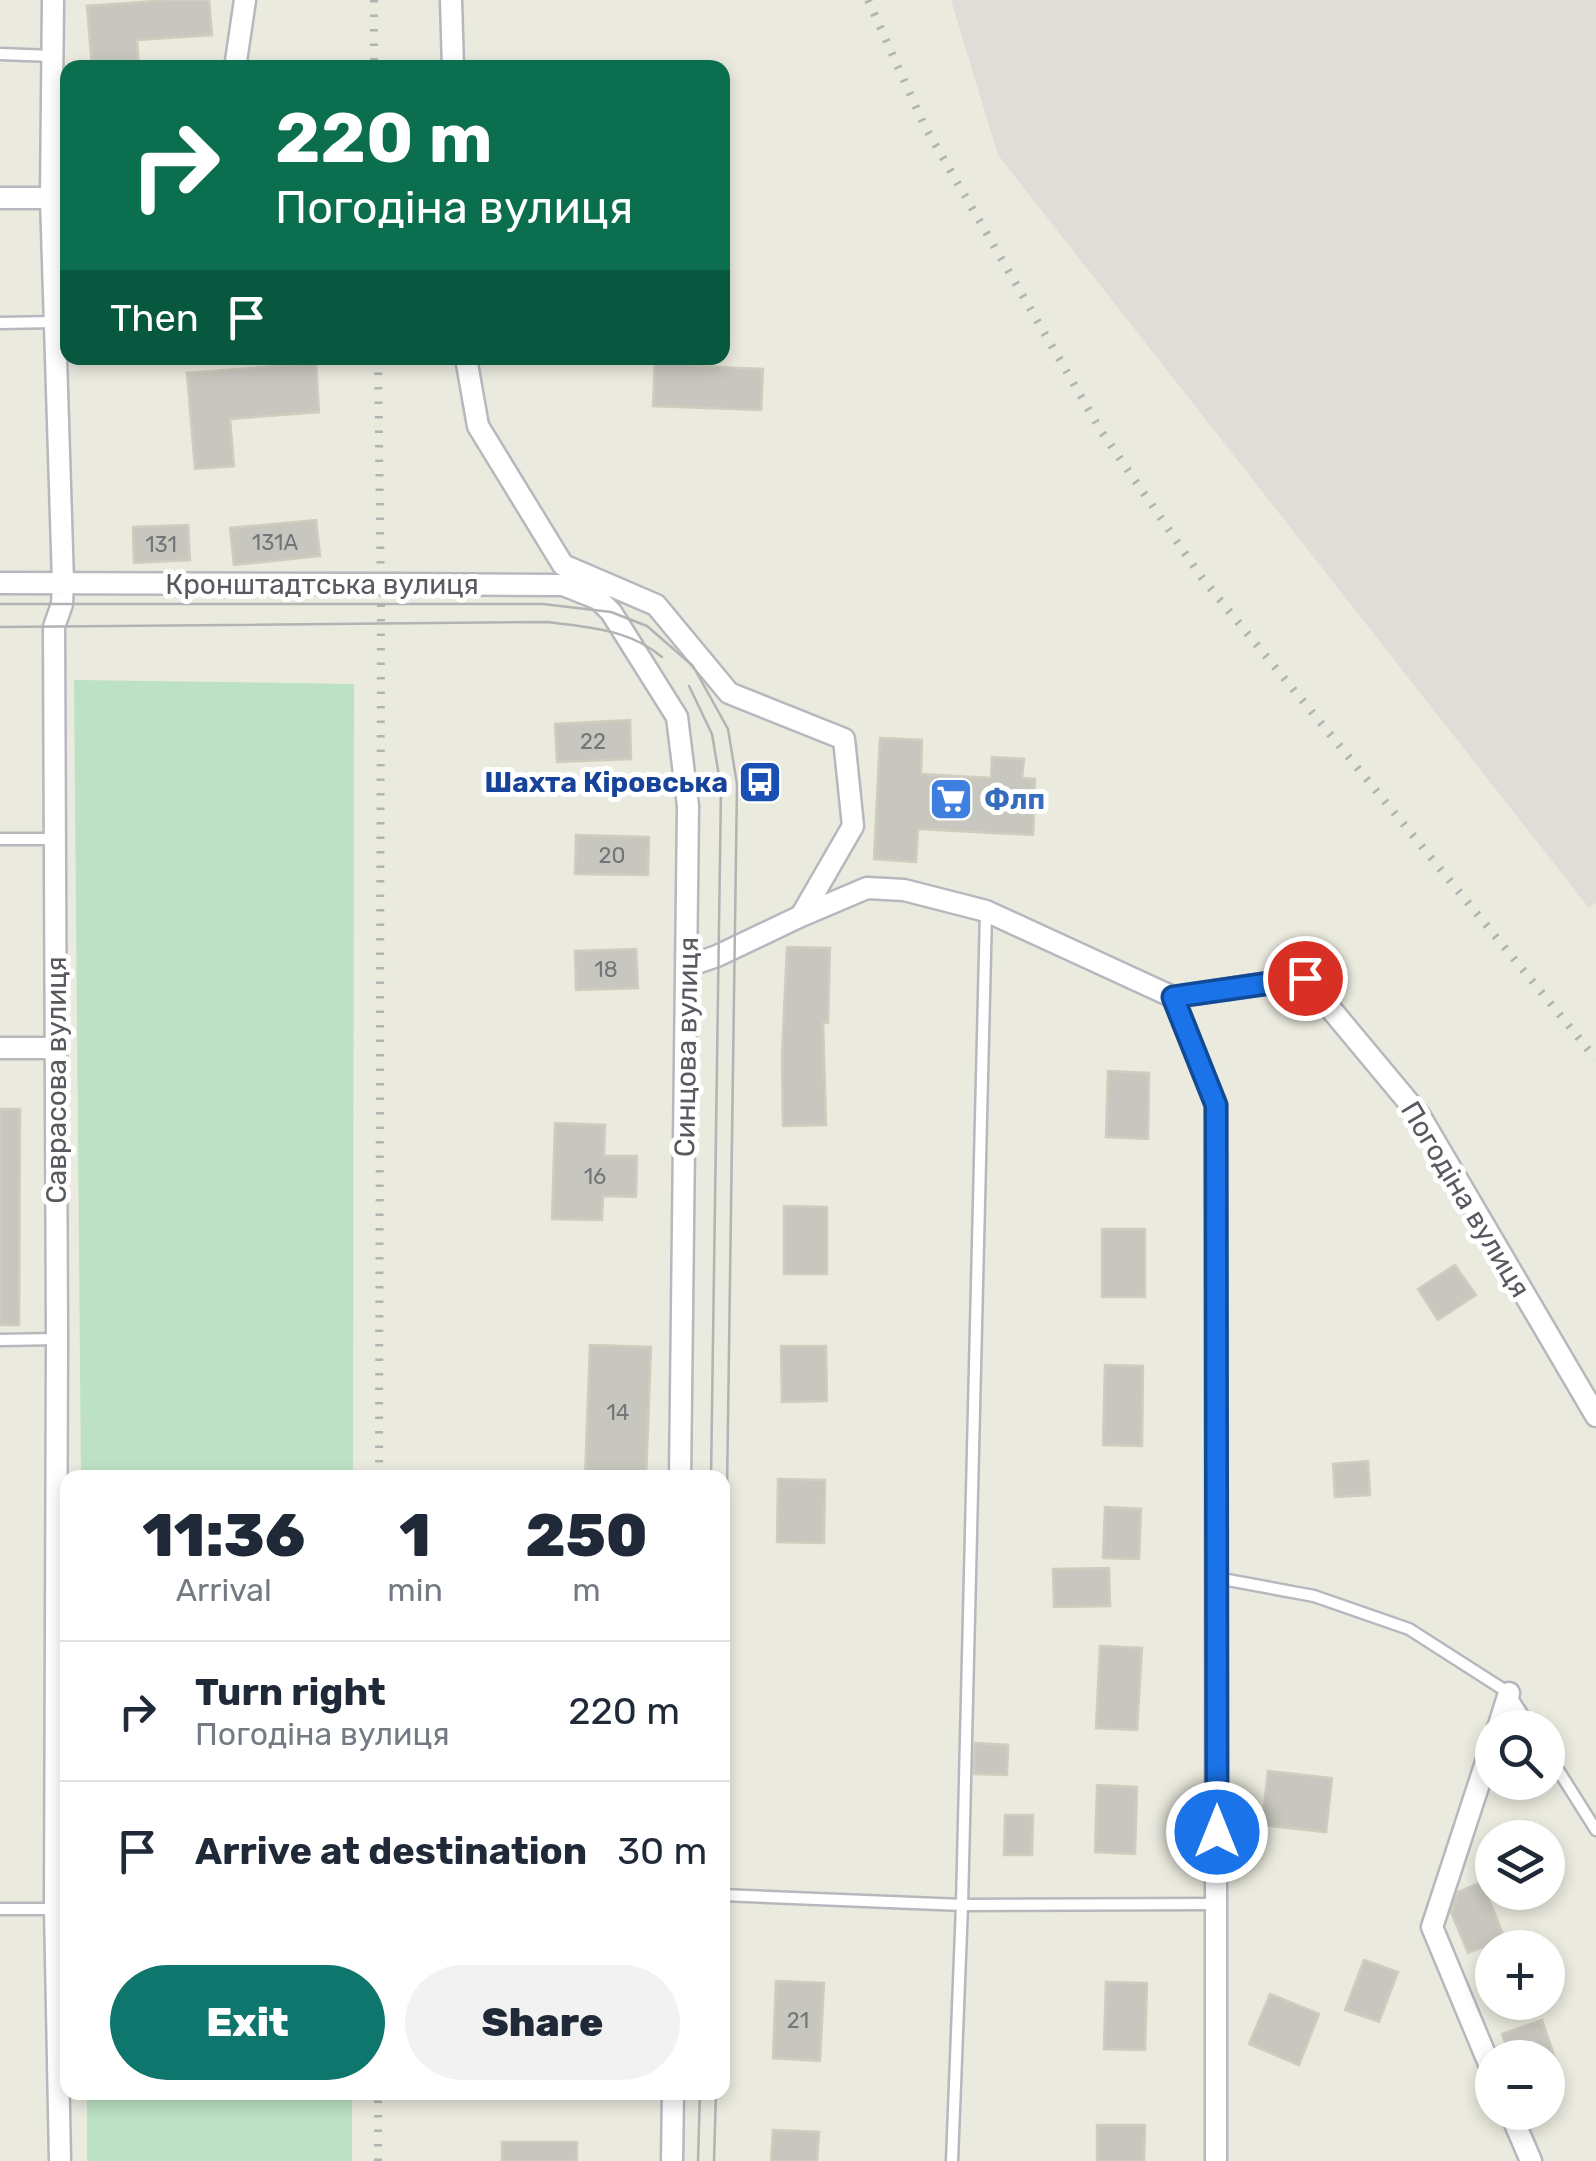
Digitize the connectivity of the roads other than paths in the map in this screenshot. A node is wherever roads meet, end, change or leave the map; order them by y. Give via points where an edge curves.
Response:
1 (53, 0) edge
2 (245, 0) edge
3 (451, 0) edge
4 (0, 54) edge
5 (53, 56) junction
6 (236, 60) edge
7 (453, 60) edge
8 (0, 198) edge
9 (52, 198) junction
10 (56, 322) junction
11 (0, 323) edge
12 (467, 365) edge
13 (63, 582) junction
14 (0, 583) edge
15 (624, 633) joint
16 (55, 839) junction
17 (0, 840) edge
18 (986, 911) junction
19 (801, 916) junction
20 (688, 966) junction
21 (1173, 997) junction
22 (0, 1048) edge
23 (56, 1048) junction
24 (57, 1339) junction
25 (0, 1340) edge
26 (1596, 1416) edge
27 (680, 1470) edge
28 (1216, 1578) junction
29 (1509, 1693) junction
30 (1504, 1710) edge
31 (1520, 1710) edge
32 (1565, 1781) edge
33 (1475, 1796) edge
34 (1596, 1830) edge
35 (730, 1895) edge
36 (962, 1904) junction
37 (1217, 1904) junction
38 (0, 1908) edge
39 (55, 1910) junction
40 (1479, 2040) edge
41 (673, 2100) edge
42 (1517, 2130) edge
43 (60, 2161) edge
44 (672, 2161) edge
45 (952, 2161) edge
46 (1216, 2161) edge
47 (1530, 2161) edge

1 - 5 street, Саврасова вулиця
2 - 6 street
3 - 7 street
4 - 5 lane
5 - 9 street, Саврасова вулиця
8 - 9 street
9 - 10 street, Саврасова вулиця
10 - 11 lane
10 - 13 street, Саврасова вулиця
12 - 19 street via 478,426 564,565 656,605 729,693 844,739 853,826
13 - 14 street, Кронштадтська вулиця
13 - 15 street, Кронштадтська вулиця, bridge via 563,585 598,599
13 - 16 street, Саврасова вулиця via 54,627
15 - 20 street, Синцова вулиця via 678,717 688,806
16 - 17 lane
16 - 23 street, Саврасова вулиця
18 - 19 street via 904,890 867,888
18 - 21 street
18 - 36 lane
19 - 20 street
20 - 27 street, Синцова вулиця
21 - 26 street, Погодіна вулиця via 1305,978 1420,1116
21 - 28 street via 1216,1105
22 - 23 street
23 - 24 street, Саврасова вулиця
24 - 25 lane
24 - 39 street, Саврасова вулиця
28 - 29 lane via 1314,1596 1409,1630
28 - 37 street
29 - 30 street
29 - 31 lane
32 - 34 lane
33 - 40 street via 1432,1927
35 - 36 lane
36 - 37 lane
36 - 45 lane
37 - 46 street
38 - 39 lane
39 - 43 street, Саврасова вулиця
41 - 44 street
42 - 47 street

